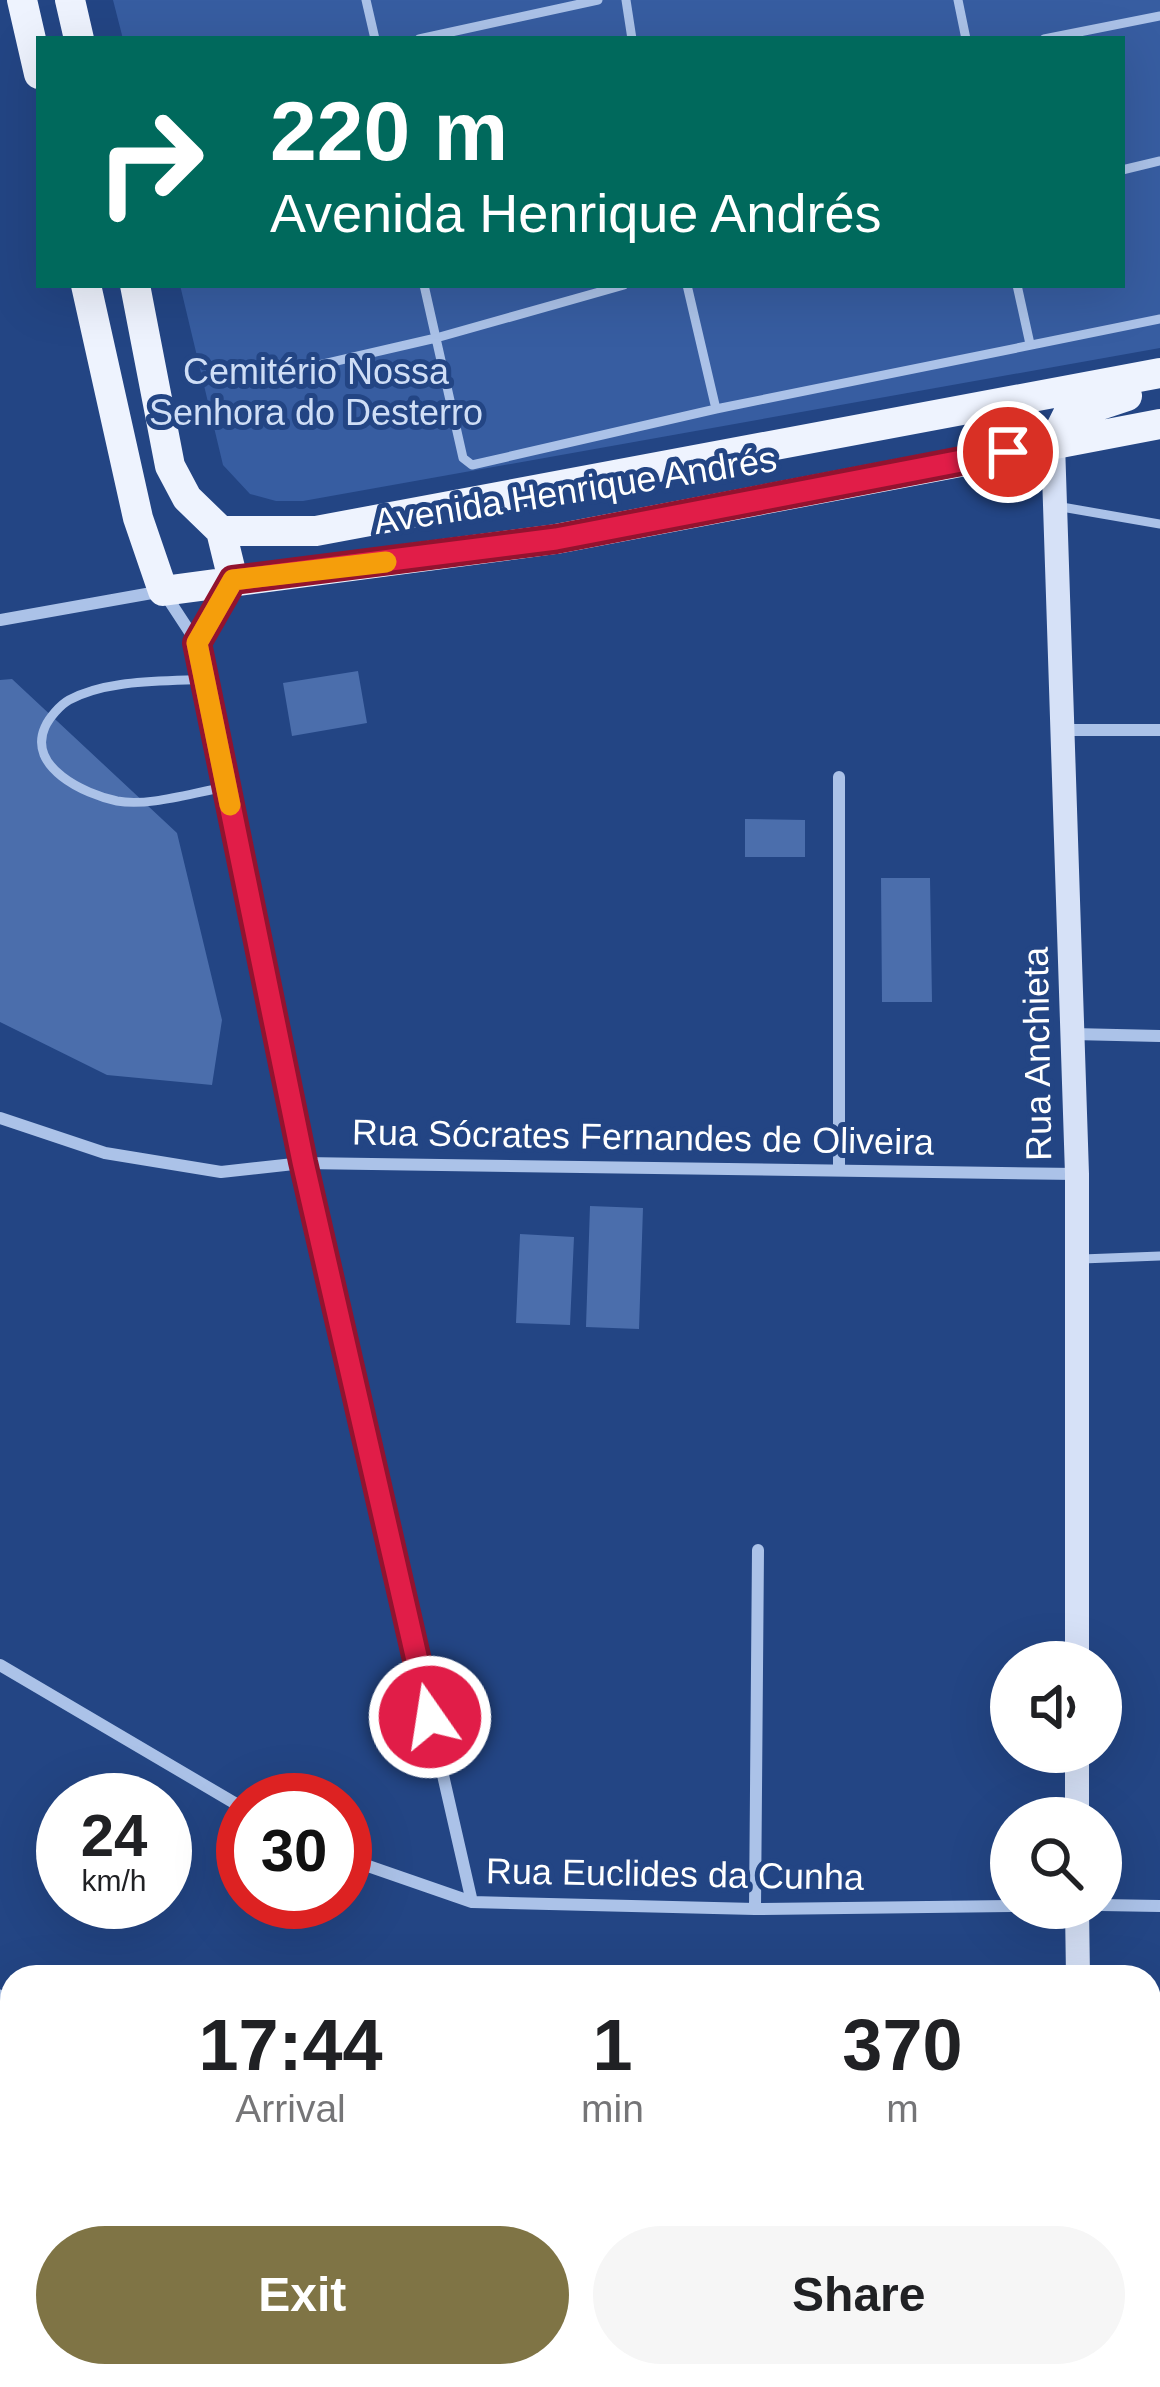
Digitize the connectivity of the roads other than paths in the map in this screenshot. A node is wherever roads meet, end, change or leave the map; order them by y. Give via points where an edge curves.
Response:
1 (22, 0) edge
2 (70, 0) edge
3 (366, 0) edge
4 (598, 0) edge
5 (626, 0) edge
6 (958, 0) edge
7 (1160, 16) edge
8 (79, 36) edge
9 (374, 36) edge
10 (433, 36) edge
11 (632, 36) edge
12 (965, 36) edge
13 (1059, 36) edge
14 (36, 61) edge
15 (1160, 161) edge
16 (1125, 169) edge
17 (87, 288) edge
18 (136, 288) edge
19 (425, 288) edge
20 (613, 288) edge
21 (688, 288) edge
22 (1018, 288) edge
23 (1160, 319) edge
24 (436, 338) junction
25 (1030, 344) junction
26 (268, 377) dead end
27 (1160, 378) edge
28 (716, 409) junction
29 (1160, 424) edge
30 (1053, 444) junction
31 (533, 491) junction
32 (1056, 506) junction
33 (1160, 524) edge
34 (221, 531) junction
35 (556, 539) junction
36 (233, 580) junction
37 (163, 591) junction
38 (0, 620) edge
39 (197, 643) junction
40 (205, 679) junction
41 (1065, 730) junction
42 (1160, 730) edge
43 (839, 777) dead end
44 (227, 787) junction
45 (1073, 1034) junction
46 (1160, 1036) edge
47 (0, 1118) edge
48 (303, 1162) junction
49 (839, 1169) junction
50 (1077, 1174) junction
51 (1160, 1256) edge
52 (1076, 1259) junction
53 (758, 1550) dead end
54 (1077, 1641) edge
55 (0, 1666) edge
56 (216, 1792) edge
57 (372, 1867) edge
58 (472, 1902) junction
59 (1122, 1905) edge
60 (990, 1906) edge
61 (1160, 1906) edge
62 (755, 1910) junction
63 (1077, 1929) edge
64 (1078, 1965) edge

1 - 14 main road
2 - 8 main road
3 - 9 lane
4 - 10 lane
5 - 11 lane
6 - 12 lane
7 - 13 lane
15 - 16 lane
17 - 37 main road via 138,518
18 - 34 main road via 170,466 187,498
19 - 24 lane
20 - 24 lane
21 - 28 lane
22 - 25 lane
23 - 25 lane
24 - 26 lane
24 - 28 lane via 463,458 472,465
25 - 28 lane
27 - 30 main road via 1067,416
27 - 31 main road, Avenida Henrique Andrés
29 - 30 main road, Avenida Henrique Andrés
30 - 32 main road, Rua Anchieta
30 - 35 main road, Avenida Henrique Andrés
31 - 34 main road, Avenida Henrique Andrés via 316,531
31 - 35 main road via 524,511 531,527
32 - 33 lane
32 - 41 main road, Rua Anchieta
34 - 36 main road
35 - 36 main road, Avenida Henrique Andrés
36 - 37 main road, Avenida Henrique Andrés
36 - 39 street
37 - 38 street, Avenida Henrique Andrés
37 - 39 street
39 - 40 street
40 - 44 street
40 - 44 lane via 68,700 39,743 44,761 68,781 118,801
41 - 42 street
41 - 45 main road, Rua Anchieta
43 - 49 street
44 - 48 street
45 - 46 street
45 - 50 main road, Rua Anchieta
47 - 48 street, Rua Sócrates Fernandes de Oliveira via 106,1153 221,1172
48 - 49 street, Rua Sócrates Fernandes de Oliveira
48 - 58 street
49 - 50 street, Rua Sócrates Fernandes de Oliveira
50 - 52 main road, Rua Anchieta
51 - 52 lane
52 - 54 main road, Rua Anchieta
53 - 62 street
55 - 56 street
57 - 58 street, Rua Euclides da Cunha
58 - 62 street, Rua Euclides da Cunha
59 - 61 street
60 - 62 street, Rua Euclides da Cunha
63 - 64 main road

